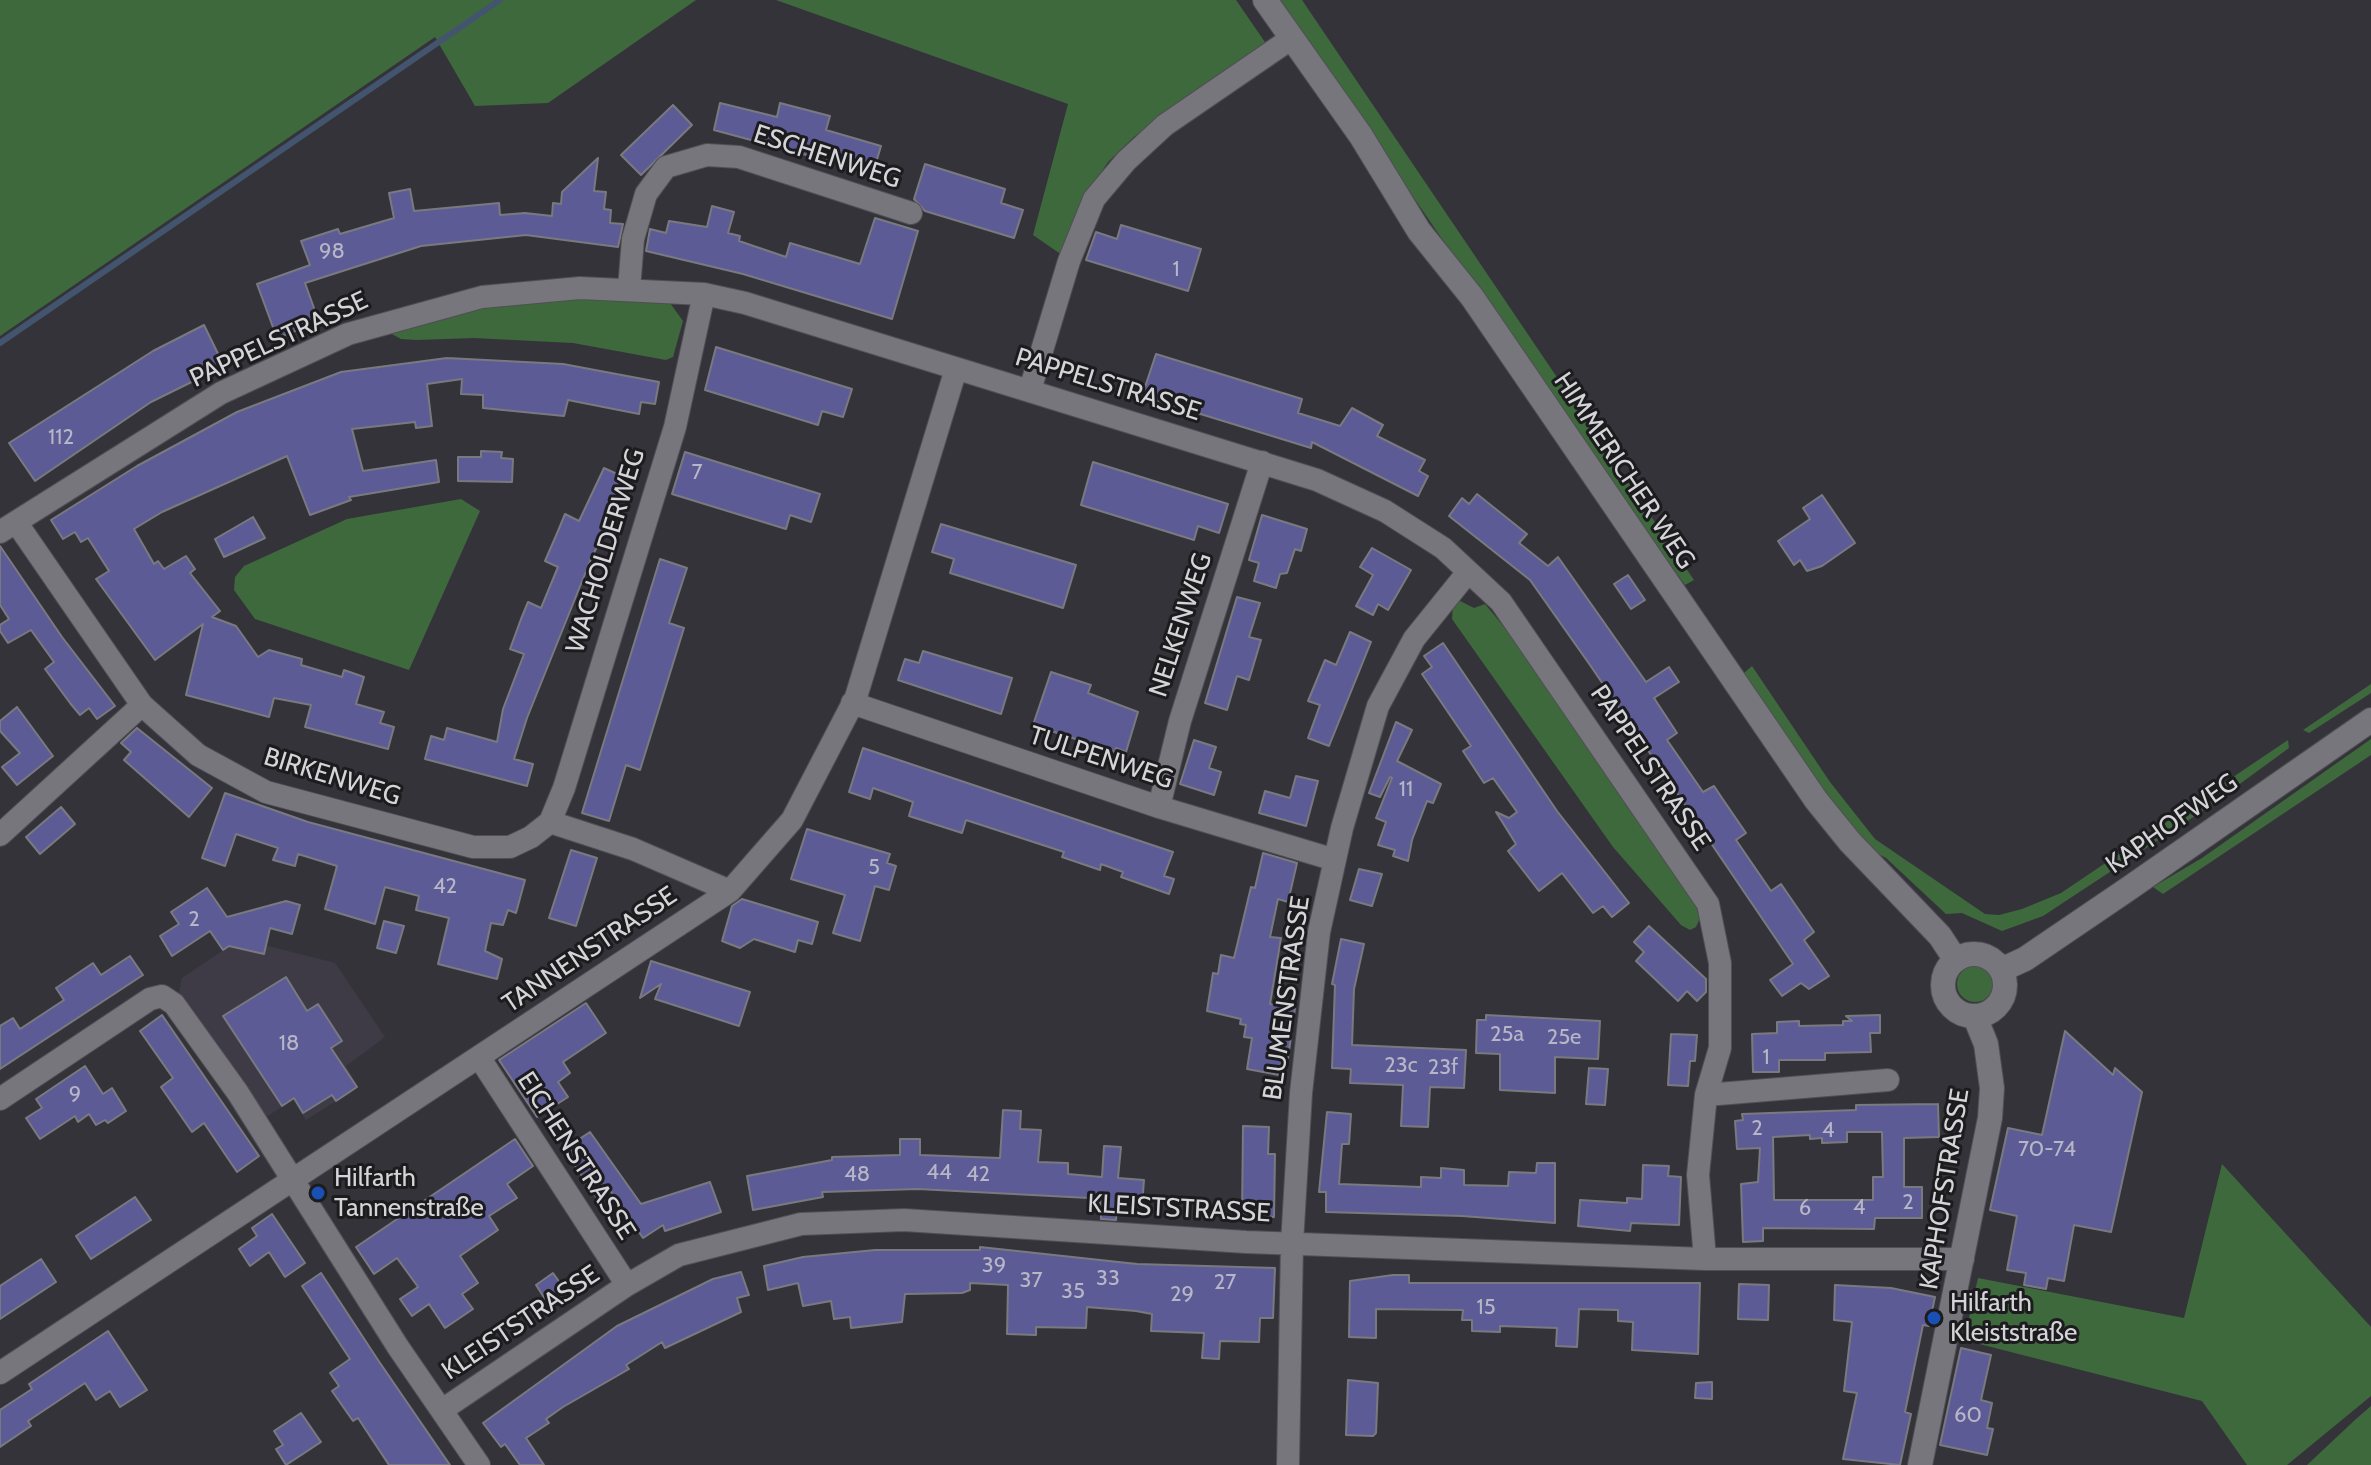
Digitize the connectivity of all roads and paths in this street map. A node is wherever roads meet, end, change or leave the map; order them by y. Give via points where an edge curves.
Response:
1 (1265, 0) edge
2 (1292, 38) junction
3 (911, 213) dead end
4 (629, 289) junction
5 (704, 294) junction
6 (956, 369) junction
7 (1030, 390) junction
8 (1262, 462) junction
9 (8, 527) edge
10 (1468, 572) junction
11 (852, 703) junction
12 (142, 705) junction
13 (2371, 720) edge
14 (1159, 807) junction
15 (550, 822) junction
16 (0, 835) edge
17 (1335, 860) junction
18 (730, 891) junction
19 (1955, 959) junction
20 (2001, 970) junction
21 (1975, 1017) junction
22 (479, 1057) junction
23 (1888, 1080) dead end
24 (1706, 1095) junction
25 (0, 1099) edge
26 (292, 1178) junction
27 (1292, 1243) junction
28 (1705, 1259) junction
29 (1963, 1259) junction
30 (627, 1285) junction
31 (0, 1373) edge
32 (442, 1410) junction
33 (479, 1465) edge
34 (1288, 1465) edge
35 (1920, 1465) edge

1 - 2 street, HIMMERICHER WEG
2 - 7 street via 1165,125 1094,199 1069,261
2 - 19 street, HIMMERICHER WEG via 1419,231 1472,297 1816,800
3 - 4 street, ESCHENWEG via 739,157 707,155 666,167 646,194 633,239
4 - 5 street, PAPPELSTRASSE
4 - 9 street, PAPPELSTRASSE via 482,297 348,334 221,393
5 - 6 street, PAPPELSTRASSE
5 - 15 street, WACHOLDERWEG via 675,427
6 - 7 street, PAPPELSTRASSE
6 - 11 street, TANNENSTRASSE
7 - 8 street, PAPPELSTRASSE
8 - 10 street, PAPPELSTRASSE via 1385,511 1443,548
8 - 14 street, NELKENWEG via 1180,721
9 - 12 street, BIRKENWEG
10 - 17 street, BLUMENSTRASSE via 1414,639 1378,706
10 - 24 street, PAPPELSTRASSE via 1501,602 1708,904 1720,963 1720,1048
11 - 14 street, TULPENWEG
11 - 18 street, TANNENSTRASSE via 792,820
12 - 15 street, BIRKENWEG via 198,755 266,792 473,847 510,847
12 - 16 street
13 - 20 street, KAPHOFWEG via 2025,959
14 - 17 street, TULPENWEG
15 - 18 street via 633,849
17 - 27 street, BLUMENSTRASSE via 1319,932 1301,1093
18 - 22 street, TANNENSTRASSE
19 - 20 street via 1981,954
19 - 21 street via 1943,978 1946,1001
20 - 21 street via 2001,1001
21 - 29 street, KAPHOFSTRASSE via 1986,1044 1992,1088
22 - 26 street, TANNENSTRASSE
22 - 30 street, EICHENSTRASSE
23 - 24 street
24 - 28 street, PAPPELSTRASSE via 1698,1175
25 - 26 street via 121,1015 162,996 174,1004
26 - 31 street, TANNENSTRASSE
26 - 32 street
27 - 28 street, KLEISTSTRASSE
27 - 30 street, KLEISTSTRASSE via 904,1220 801,1224 679,1255
27 - 34 street, BLUMENSTRASSE
28 - 29 street, KLEISTSTRASSE
29 - 35 street, KAPHOFSTRASSE
30 - 32 street, KLEISTSTRASSE
32 - 33 street

